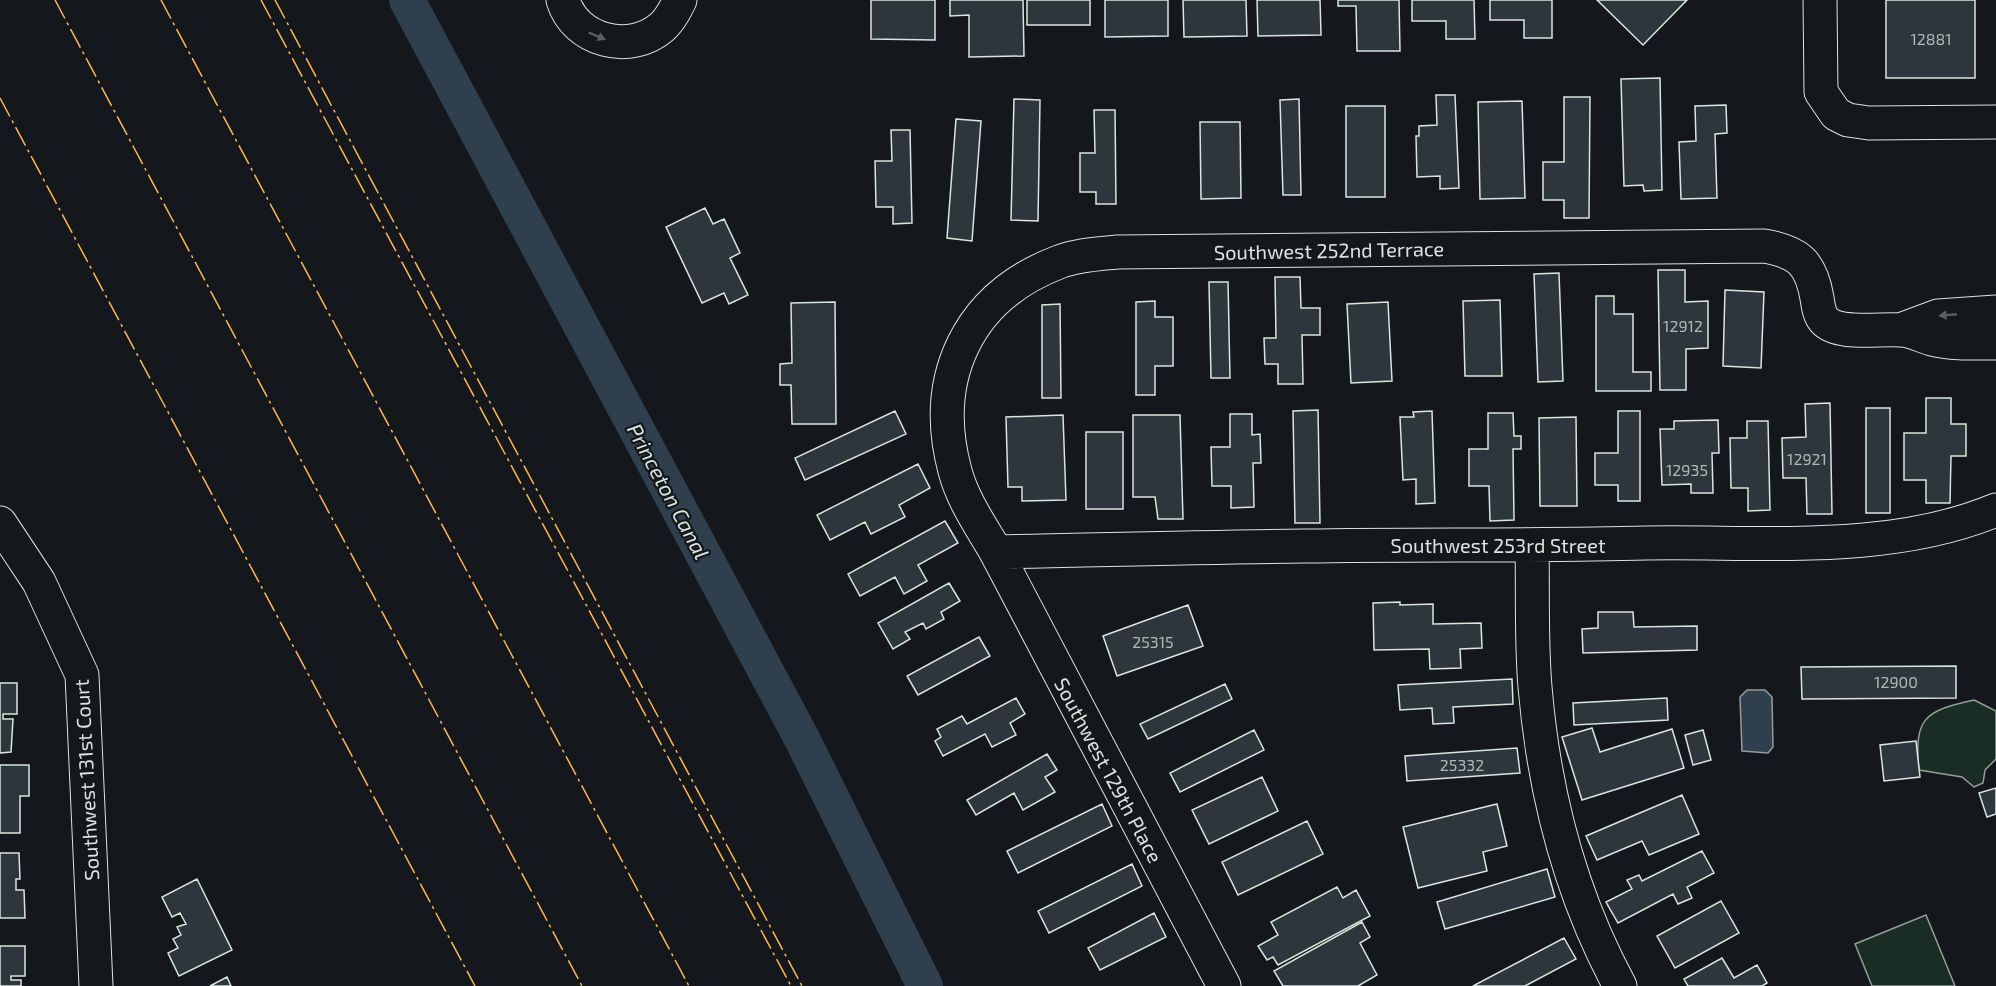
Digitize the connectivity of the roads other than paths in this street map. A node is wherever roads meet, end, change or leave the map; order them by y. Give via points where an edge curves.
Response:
1 (563, 0) edge
2 (680, 0) edge
3 (1820, 0) edge
4 (1996, 122) edge
5 (1996, 312) edge
6 (1903, 330) junction
7 (1996, 343) edge
8 (1996, 510) edge
9 (0, 523) edge
10 (1532, 546) junction
11 (996, 552) junction
12 (96, 986) edge
13 (1224, 986) edge
14 (1620, 986) edge

1 -> 2 street via 584,30 615,42 648,37 662,27
3 - 4 street via 1821,92 1836,114 1869,123
5 -> 6 street, Southwest 252nd Terrace via 1938,316
6 - 7 street, Southwest 252nd Terrace via 1949,342
6 - 11 street, Southwest 252nd Terrace via 1833,326 1819,310 1813,275 1805,264 1796,255 1764,246 1117,252 1078,257 1030,276 987,309 962,346 950,378 946,419 956,473 965,500
8 - 10 street, Southwest 253rd Street via 1935,529 1849,540
9 - 12 street, Southwest 131st Court via 39,582 82,675
10 - 11 street, Southwest 253rd Street
10 - 14 street via 1534,684 1550,801 1580,902
11 - 13 street, Southwest 129th Place

